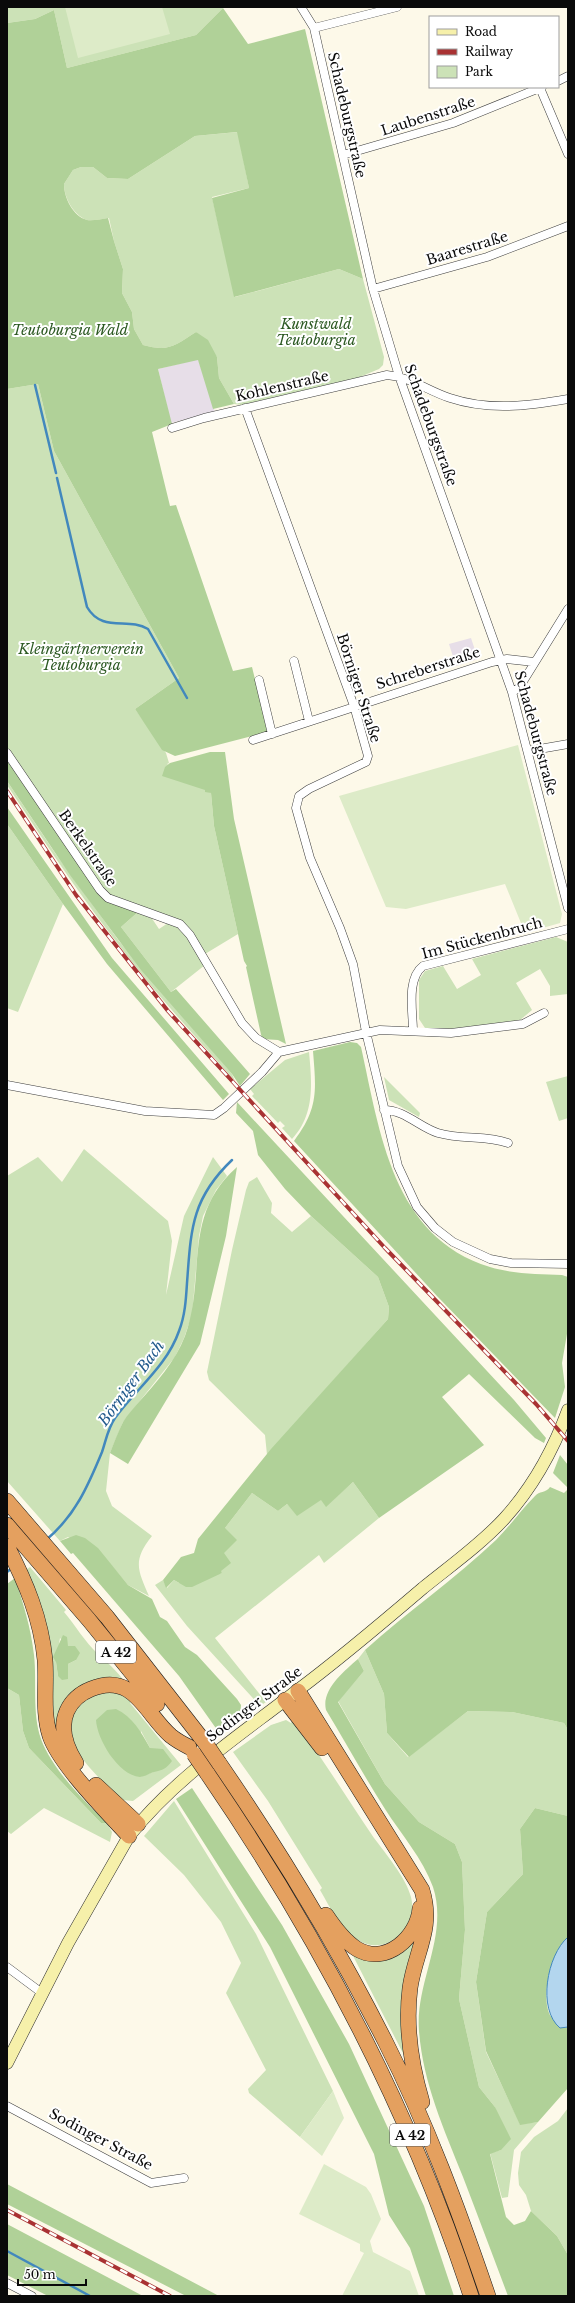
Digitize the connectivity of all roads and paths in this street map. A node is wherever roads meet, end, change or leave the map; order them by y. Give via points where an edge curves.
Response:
1 (301, 7) edge
2 (397, 7) edge
3 (314, 28) junction
4 (539, 88) edge
5 (541, 88) edge
6 (568, 154) edge
7 (343, 155) junction
8 (568, 226) edge
9 (373, 289) junction
10 (399, 376) junction
11 (568, 399) edge
12 (245, 408) junction
13 (172, 428) dead end
14 (568, 609) edge
15 (502, 660) junction
16 (294, 661) dead end
17 (534, 662) junction
18 (259, 680) dead end
19 (512, 692) junction
20 (354, 706) junction
21 (309, 721) junction
22 (272, 734) junction
23 (253, 740) dead end
24 (568, 744) edge
25 (528, 750) junction
26 (7, 753) edge
27 (568, 908) edge
28 (568, 928) edge
29 (544, 1013) dead end
30 (413, 1031) junction
31 (366, 1032) junction
32 (279, 1052) junction
33 (7, 1085) edge
34 (384, 1110) junction
35 (508, 1143) dead end
36 (568, 1264) edge
37 (568, 1410) edge
38 (7, 1501) edge
39 (7, 1525) edge
40 (10, 1551) edge
41 (298, 1691) junction
42 (285, 1700) junction
43 (191, 1751) junction
44 (133, 1830) junction
45 (287, 1866) junction
46 (7, 1967) edge
47 (42, 1992) junction
48 (7, 2063) edge
49 (7, 2106) edge
50 (442, 2172) junction
51 (184, 2178) dead end
52 (7, 2283) edge
53 (32, 2296) edge
54 (471, 2296) edge
55 (488, 2296) edge

1 - 3 street, Schadeburgstraße
2 - 3 street
3 - 7 street, Schadeburgstraße
4 - 7 street, Laubenstraße via 460,121
5 - 6 street
7 - 9 street, Schadeburgstraße
8 - 9 street, Baarestraße via 487,257
9 - 10 street, Schadeburgstraße
10 - 11 street via 450,398 478,404 507,407
10 - 12 street, Kohlenstraße via 388,375
10 - 15 street, Schadeburgstraße
12 - 13 street, Kohlenstraße
12 - 20 street, Börniger Straße
14 - 17 street
15 - 17 street, Schreberstraße
15 - 19 street, Schadeburgstraße
15 - 20 street, Schreberstraße
16 - 21 street
17 - 19 street via 519,688
18 - 22 street
19 - 25 street, Schadeburgstraße
20 - 21 street, Schreberstraße
20 - 31 street, Börniger Straße via 368,756 366,762 309,789 299,796 296,808 310,858 348,948
21 - 22 street, Schreberstraße
22 - 23 street, Schreberstraße
24 - 25 street
25 - 27 street, Schadeburgstraße
26 - 32 street, Berkelstraße via 100,890 108,898 180,924 190,935 247,1031
28 - 30 street, Im Stückenbruch via 423,966 413,979
29 - 30 street via 523,1024 451,1033
30 - 31 street
31 - 32 street
31 - 34 street
32 - 33 street via 262,1072 214,1115 145,1112
34 - 35 street via 400,1113 436,1132 454,1137 476,1140 495,1138
34 - 36 street via 398,1166 407,1188 417,1208 435,1228 453,1242 490,1259 511,1263
37 - 41 main road, Sodinger Straße via 553,1448 537,1475 503,1520
38 - 45 highway, A 42, bridge via 152,1673 206,1744
39 - 43 highway, A 42 via 141,1684
40 - 44 highway via 35,1609 42,1637 45,1709 51,1738 68,1766
41 - 42 main road, Sodinger Straße
41 - 50 highway via 415,1876 427,1905 426,1929 410,1986 408,2037 417,2086 442,2150
42 - 44 main road, Sodinger Straße via 186,1775
42 - 45 highway via 326,1753 407,1872 420,1908 418,1921 412,1933 394,1949 382,1953 358,1950 335,1928 307,1884
43 - 44 highway via 170,1735 139,1697 127,1689 105,1684 83,1692 74,1700 67,1711 63,1730 69,1751
43 - 54 highway, A 42, bridge via 271,1868 352,2011 418,2153
44 - 47 main road, Sodinger Straße
45 - 50 highway, A 42 via 338,1952 386,2044 421,2119
46 - 47 street
47 - 48 main road, Sodinger Straße
49 - 51 street, Sodinger Straße via 151,2183
50 - 55 highway, A 42
52 - 53 street

